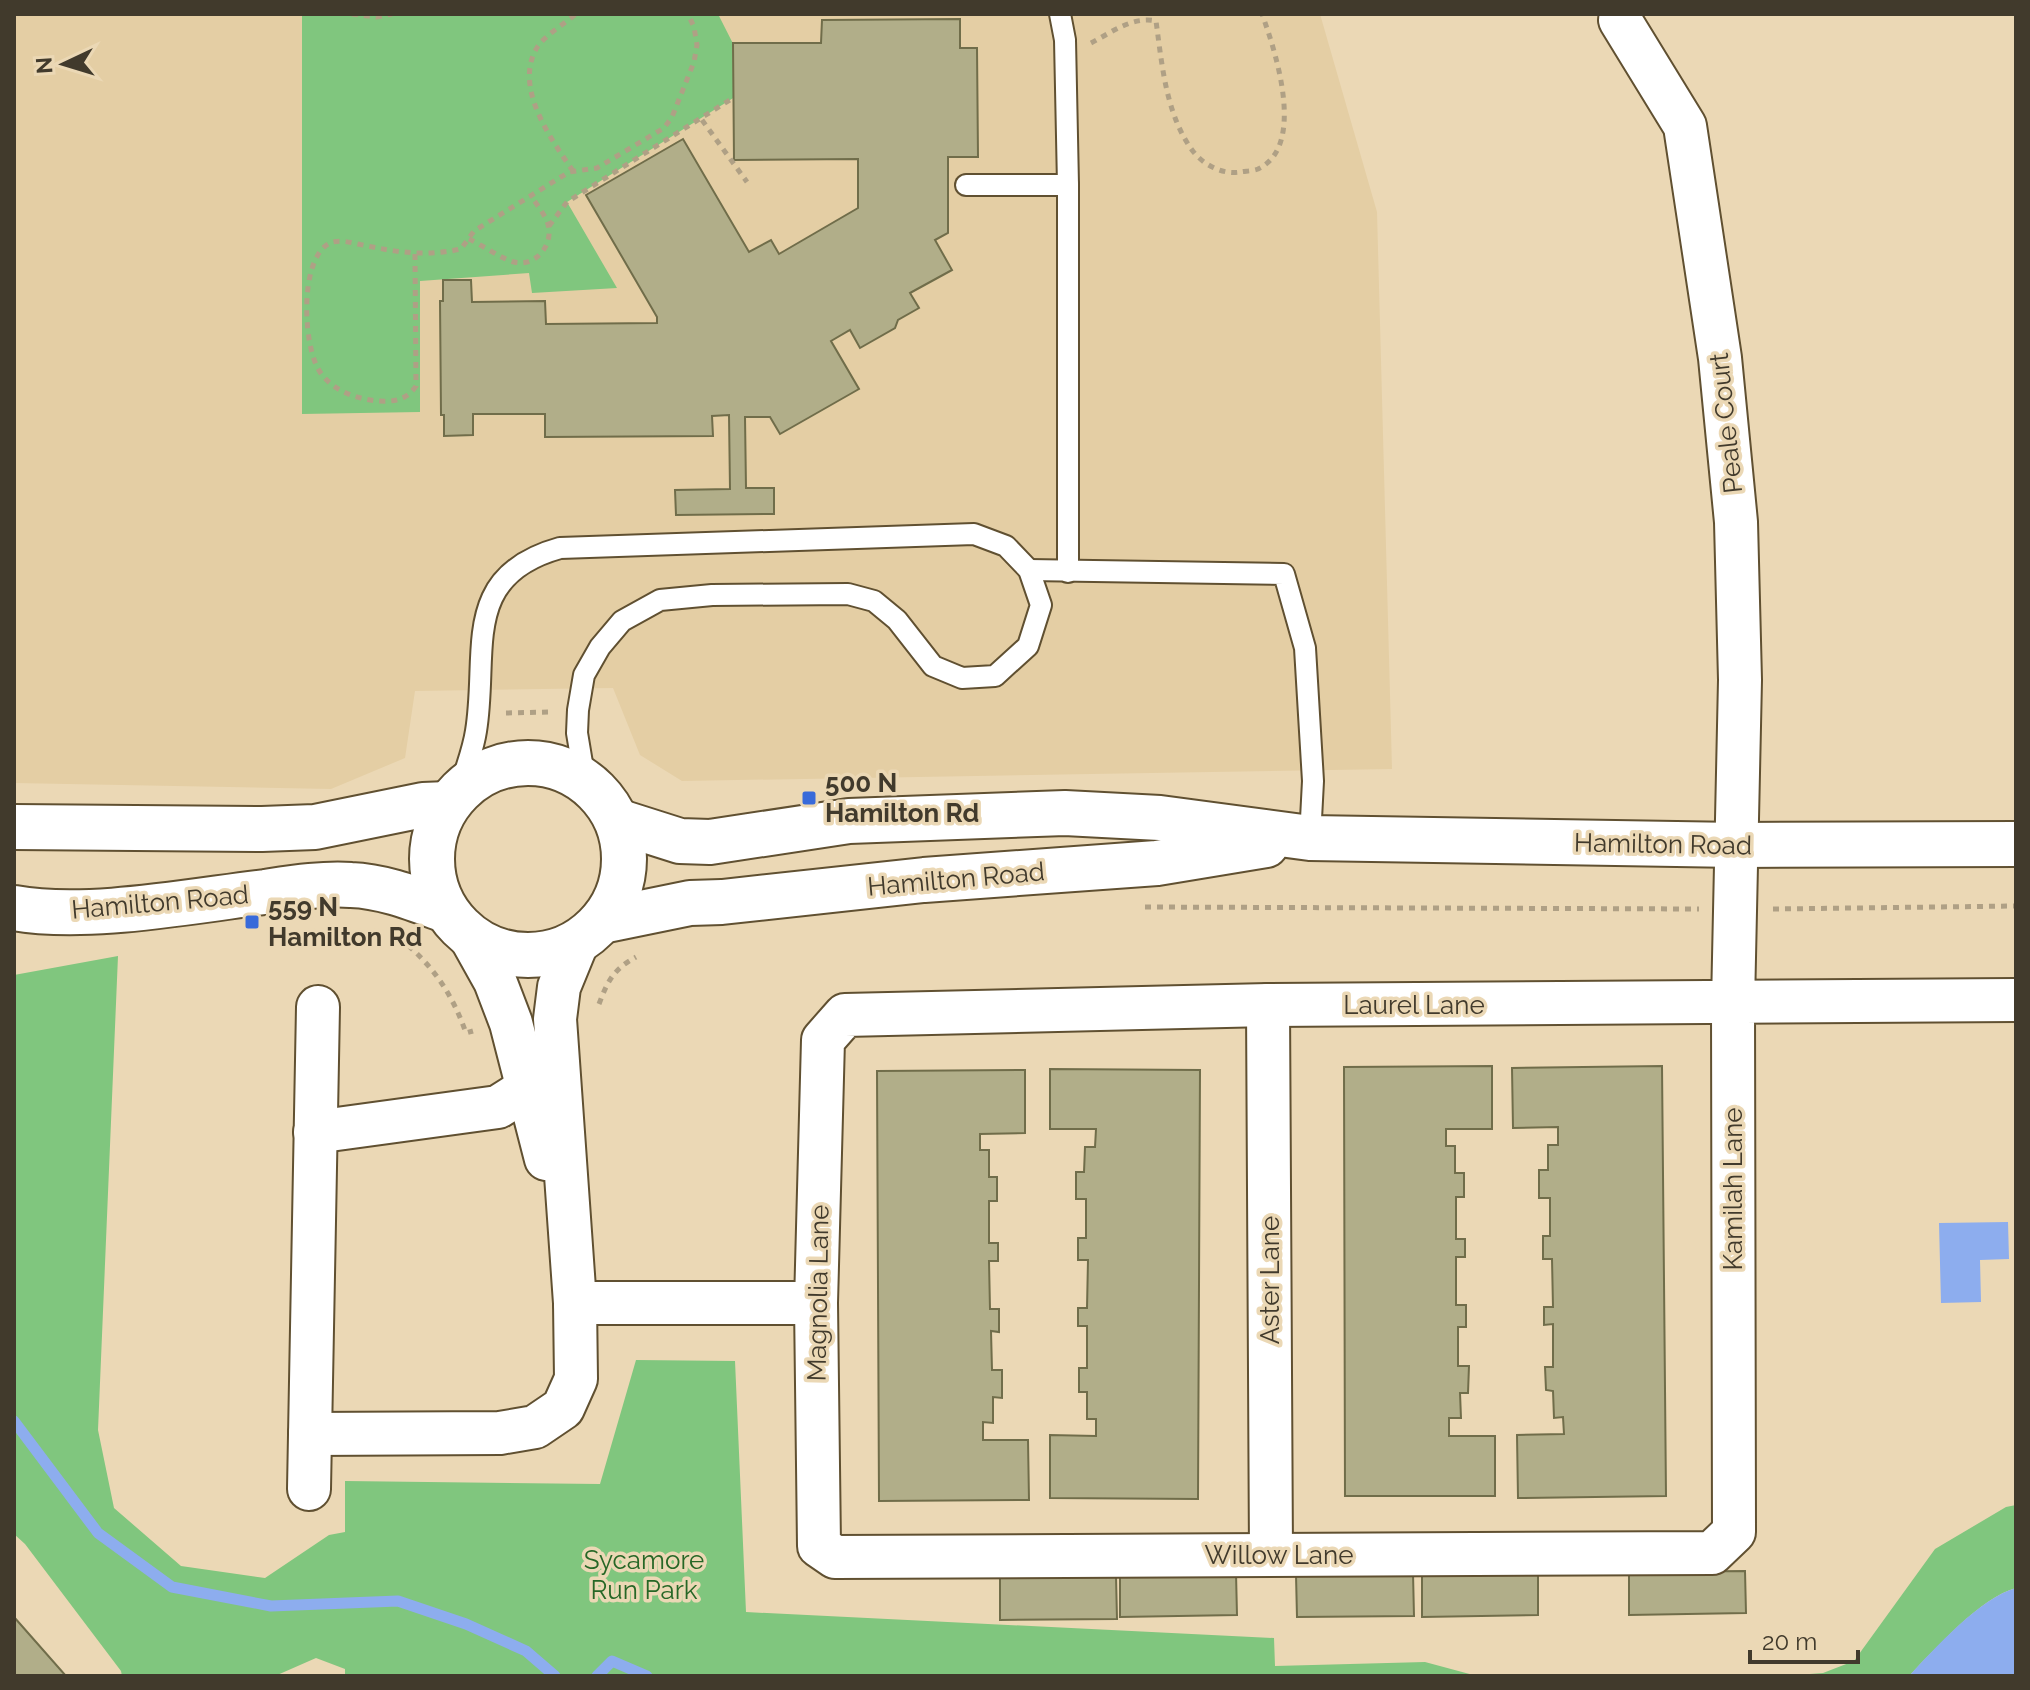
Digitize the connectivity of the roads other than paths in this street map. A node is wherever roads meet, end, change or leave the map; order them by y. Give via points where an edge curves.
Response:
1 (1060, 14) edge
2 (1620, 20) dead end
3 (966, 185) dead end
4 (1068, 185) junction
5 (1029, 570) junction
6 (1068, 572) junction
7 (585, 781) junction
8 (454, 797) junction
9 (617, 821) junction
10 (14, 827) edge
11 (1310, 838) junction
12 (2016, 844) edge
13 (1737, 845) junction
14 (14, 908) edge
15 (458, 924) junction
16 (590, 932) junction
17 (2016, 1000) edge
18 (1733, 1004) junction
19 (1268, 1005) junction
20 (318, 1007) dead end
21 (823, 1040) joint
22 (528, 1088) junction
23 (315, 1132) junction
24 (575, 1303) junction
25 (816, 1303) junction
26 (310, 1434) junction
27 (309, 1489) dead end
28 (1734, 1532) joint
29 (819, 1546) joint
30 (1271, 1554) junction

1 - 4 lane
2 - 13 street, Peale Court via 1685,126 1720,358 1736,522
3 - 4 lane
4 - 6 lane
5 - 6 lane
5 - 7 lane via 1041,605 1028,646 995,676 973,678 933,666 897,620 874,601 848,594 660,600 622,621 584,675 577,733
5 - 8 lane via 1006,546 974,534 560,548 537,555 497,586 487,611 476,731
6 - 11 lane via 1284,574 1305,648 1313,781
7 - 8 main road via 534,762 507,764 481,774
7 - 9 main road
8 - 10 main road via 315,827
8 - 15 main road via 435,829 431,857 434,884
9 - 11 main road, Hamilton Road via 680,841 710,842 849,821 1065,813 1160,818
9 - 16 main road via 623,873 616,899
11 - 13 main road, Hamilton Road
11 - 16 main road, Hamilton Road via 1157,863 690,903
12 - 13 main road, Hamilton Road
13 - 18 street, Kamilah Lane
14 - 15 main road, Hamilton Road via 118,909 351,885 403,894
15 - 16 main road via 495,951 523,956 551,954
15 - 22 street via 495,981
16 - 24 street via 559,987 555,1019
17 - 18 street, Laurel Lane
18 - 19 street, Laurel Lane
18 - 28 street, Kamilah Lane
19 - 21 street, Laurel Lane via 845,1015
19 - 30 street, Aster Lane
20 - 23 street
21 - 25 street, Magnolia Lane
22 - 23 street via 498,1107
22 - 24 street
23 - 26 street
24 - 25 street
24 - 26 street via 576,1379 563,1408 535,1427 500,1433
25 - 29 street, Magnolia Lane
26 - 27 street
28 - 30 street, Willow Lane via 1712,1553
29 - 30 street, Willow Lane via 835,1557

